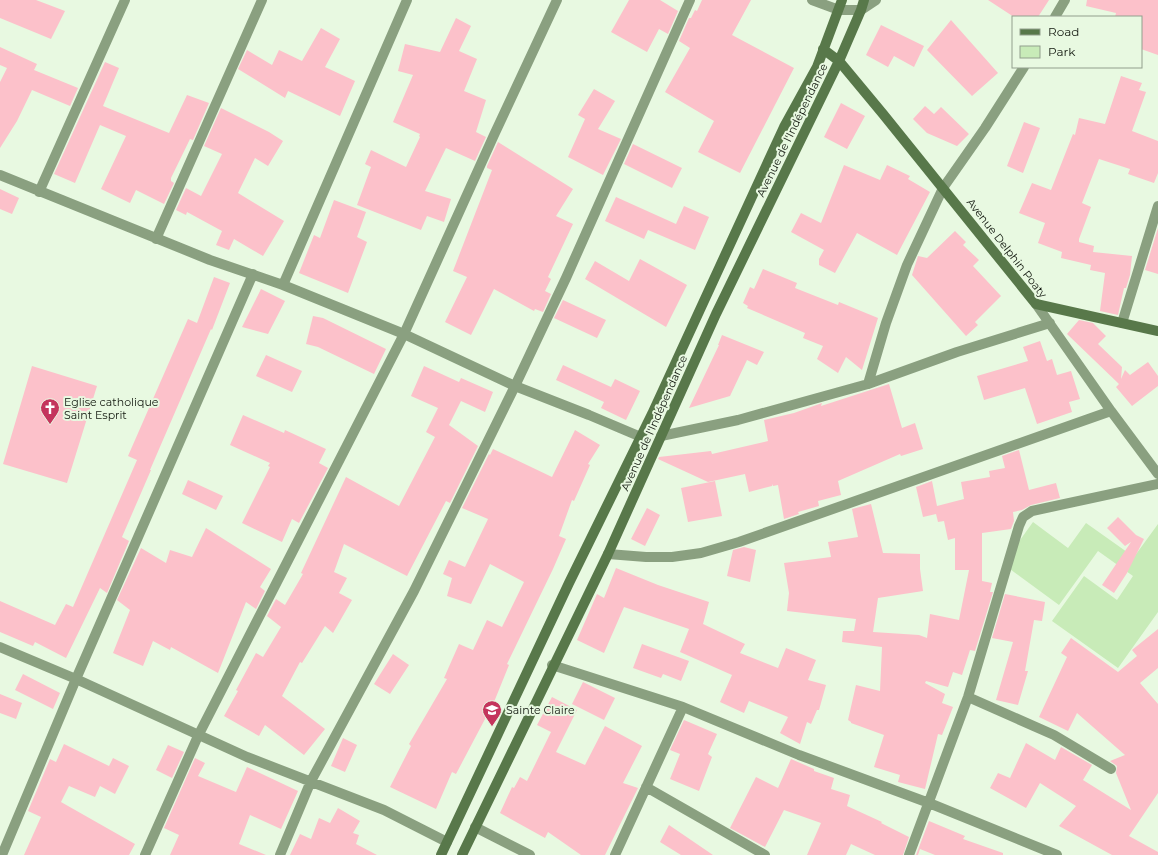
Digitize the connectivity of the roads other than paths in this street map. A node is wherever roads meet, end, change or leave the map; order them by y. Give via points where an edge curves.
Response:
1 (125, 0) edge
2 (262, 0) edge
3 (406, 0) edge
4 (557, 0) edge
5 (690, 0) edge
6 (812, 0) edge
7 (864, 0) edge
8 (876, 0) edge
9 (1065, 0) edge
10 (841, 5) edge
11 (861, 10) junction
12 (1056, 16) edge
13 (823, 49) junction
14 (839, 61) junction
15 (1023, 68) edge
16 (0, 175) edge
17 (943, 188) junction
18 (39, 192) junction
19 (1158, 206) edge
20 (156, 239) junction
21 (253, 274) junction
22 (284, 285) junction
23 (1036, 304) junction
24 (1050, 323) junction
25 (1122, 323) junction
26 (1158, 331) edge
27 (404, 334) junction
28 (868, 384) junction
29 (515, 386) junction
30 (1111, 411) junction
31 (661, 436) junction
32 (641, 438) junction
33 (1158, 474) edge
34 (1158, 484) edge
35 (608, 554) junction
36 (0, 647) edge
37 (552, 665) junction
38 (76, 679) junction
39 (968, 697) junction
40 (683, 707) junction
41 (198, 736) junction
42 (1111, 769) dead end
43 (311, 781) junction
44 (646, 787) junction
45 (929, 804) junction
46 (475, 826) junction
47 (447, 842) junction
48 (2, 855) edge
49 (145, 855) edge
50 (280, 855) edge
51 (441, 855) edge
52 (462, 855) edge
53 (530, 855) edge
54 (615, 855) edge
55 (765, 855) edge
56 (909, 855) edge
57 (1057, 855) edge

1 - 18 street
2 - 20 street
3 - 22 street
4 - 27 street
5 - 29 street
6 - 10 street
7 - 11 street, Avenue de l'Indépendance
8 - 11 street
9 - 12 street
10 - 11 street
10 - 13 street, Avenue de l'Indépendance
11 - 14 street, Avenue de l'Indépendance
13 - 14 street, Avenue Delphin Poaty
13 - 32 street, Avenue de l'Indépendance via 817,67 784,127 732,245
14 - 17 street, Avenue Delphin Poaty
14 - 31 street, Avenue de l'Indépendance via 716,314
15 - 17 street
16 - 18 street
17 - 23 street, Avenue Delphin Poaty
17 - 28 street via 907,265
18 - 20 street
19 - 25 street
20 - 21 street
21 - 22 street
21 - 38 street
22 - 27 street
23 - 24 street, Avenue Delphin Poaty
23 - 25 street
24 - 28 street via 957,352
24 - 30 street, Avenue Delphin Poaty
25 - 26 street
27 - 29 street
27 - 41 street
28 - 31 street via 738,420
29 - 32 street
29 - 43 street via 414,591
30 - 33 street, Avenue Delphin Poaty
30 - 35 street via 739,542 701,553 646,557
31 - 35 street, Avenue de l'Indépendance
32 - 47 street, Avenue de l'Indépendance via 569,583
34 - 39 street via 1032,511 1023,517
35 - 37 street, Avenue de l'Indépendance
36 - 38 street
37 - 40 street
37 - 46 street, Avenue de l'Indépendance
38 - 41 street
38 - 48 street
39 - 42 street via 1054,735
39 - 45 street
40 - 44 street
40 - 45 street via 799,755
41 - 43 street
41 - 49 street
43 - 47 street via 384,810
43 - 50 street
44 - 54 street
44 - 55 street
45 - 56 street
45 - 57 street
46 - 52 street, Avenue de l'Indépendance
46 - 53 street
47 - 51 street, Avenue de l'Indépendance

